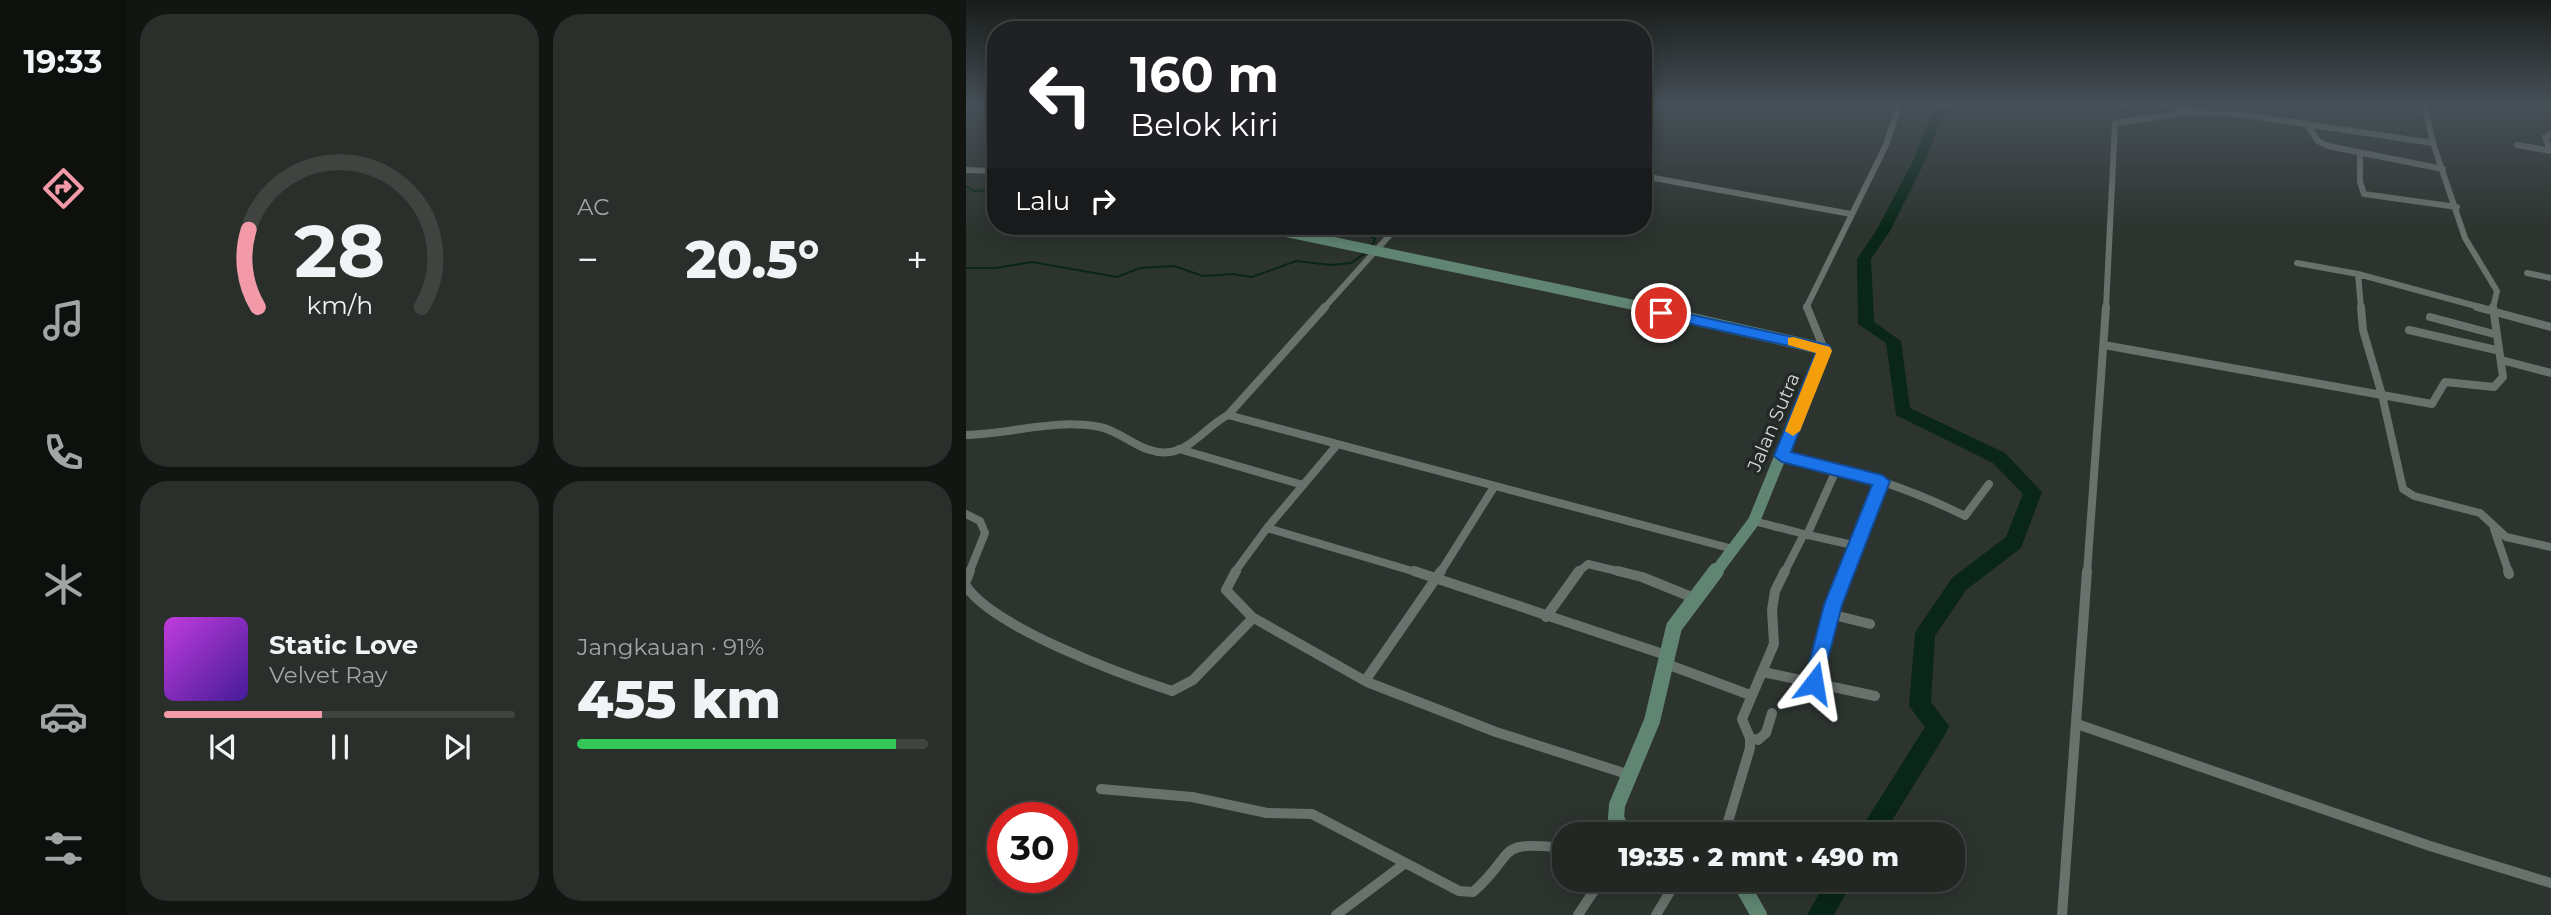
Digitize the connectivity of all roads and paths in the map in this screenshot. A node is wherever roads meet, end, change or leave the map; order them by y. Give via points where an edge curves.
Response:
1 (1886, 146) edge
2 (2114, 146) edge
3 (2329, 146) edge
4 (2434, 146) edge
5 (2521, 146) edge
6 (2551, 151) edge
7 (2360, 153) junction
8 (2443, 169) junction
9 (966, 170) edge
10 (987, 171) edge
11 (1652, 178) edge
12 (2457, 207) junction
13 (1851, 214) junction
14 (1300, 235) edge
15 (1388, 235) edge
16 (1370, 250) junction
17 (2297, 263) dead end
18 (2528, 273) dead end
19 (2358, 274) junction
20 (2551, 278) edge
21 (2492, 312) junction
22 (2430, 317) dead end
23 (2551, 327) edge
24 (2409, 330) dead end
25 (2494, 334) junction
26 (2104, 345) junction
27 (1824, 349) junction
28 (2496, 351) junction
29 (2501, 360) junction
30 (2551, 373) edge
31 (2382, 396) junction
32 (1228, 415) junction
33 (966, 435) edge
34 (1335, 446) junction
35 (1179, 449) junction
36 (1782, 456) junction
37 (1838, 468) junction
38 (1882, 481) junction
39 (1989, 484) dead end
40 (1303, 485) junction
41 (1494, 487) junction
42 (966, 514) edge
43 (1754, 521) junction
44 (1267, 528) junction
45 (2494, 529) junction
46 (1806, 534) junction
47 (1857, 546) junction
48 (2551, 547) edge
49 (1732, 549) junction
50 (2509, 574) dead end
51 (1436, 579) junction
52 (966, 584) edge
53 (1694, 598) junction
54 (1830, 614) junction
55 (1546, 617) junction
56 (1252, 619) junction
57 (1870, 624) dead end
58 (1665, 659) junction
59 (1763, 672) junction
60 (1366, 681) junction
61 (1814, 683) junction
62 (1750, 695) junction
63 (1875, 696) dead end
64 (1772, 713) dead end
65 (2077, 724) junction
66 (1750, 738) junction
67 (1628, 775) junction
68 (1101, 789) dead end
69 (1618, 822) edge
70 (1728, 822) edge
71 (1552, 847) edge
72 (1404, 863) junction
73 (2551, 883) edge
74 (1593, 892) edge
75 (1670, 892) edge
76 (1746, 892) edge
77 (1335, 915) edge
78 (1578, 915) edge
79 (1656, 915) edge
80 (1759, 915) edge
81 (2062, 915) edge

1 - 13 street
2 - 26 street
3 - 7 street
4 - 8 street
5 - 6 street
7 - 8 street
7 - 12 street via 2364,194
8 - 12 street
9 - 10 street
11 - 13 street
12 - 21 street via 2469,246 2497,291
13 - 27 street via 1806,309
14 - 16 street
15 - 16 street
16 - 27 street
16 - 32 street
17 - 19 street
18 - 20 street
19 - 21 street
19 - 31 street via 2364,330
21 - 23 street
21 - 25 street
22 - 25 street
24 - 28 street
25 - 28 street
26 - 31 street
26 - 65 street
27 - 36 street, Jalan Sutra
28 - 29 street
29 - 30 street
29 - 31 street via 2503,377 2494,387 2445,382 2432,404
31 - 45 street via 2403,489 2480,513
32 - 34 street
32 - 35 street via 1212,421
33 - 35 street via 1058,425 1096,426 1160,453
34 - 40 street
34 - 41 street
35 - 40 street
36 - 37 street
36 - 43 street, Jalan Sutra
37 - 38 street
37 - 46 street
38 - 39 street via 1913,490 1965,516
38 - 47 street
40 - 44 street
41 - 49 street
41 - 51 street
42 - 52 street via 980,521 985,533
43 - 46 street
43 - 49 street, Jalan Sutra
44 - 51 street
44 - 56 street via 1225,587
45 - 48 street via 2517,541
45 - 50 street
46 - 47 street
46 - 59 street via 1775,591 1774,643
47 - 54 street
49 - 53 street, Jalan Sutra
51 - 55 street
51 - 60 street
52 - 56 street via 1013,624 1044,641 1172,691 1185,687 1234,632
53 - 55 street via 1642,577 1588,564
53 - 58 street, Jalan Sutra via 1674,627
54 - 57 street
54 - 61 street
55 - 58 street
56 - 60 street
58 - 62 street
58 - 67 street, Jalan Sutra via 1652,721
59 - 61 street
59 - 62 street
60 - 67 street via 1498,736
61 - 63 street
62 - 66 street via 1742,722
64 - 66 street via 1766,733 1758,740
65 - 73 street
65 - 81 street
66 - 70 street
67 - 69 street, Jalan Sutra via 1616,805
68 - 72 street via 1192,797 1266,813 1312,814
71 - 72 street via 1513,847 1473,892 1460,891
72 - 77 street
74 - 78 street
75 - 79 street
76 - 80 street

